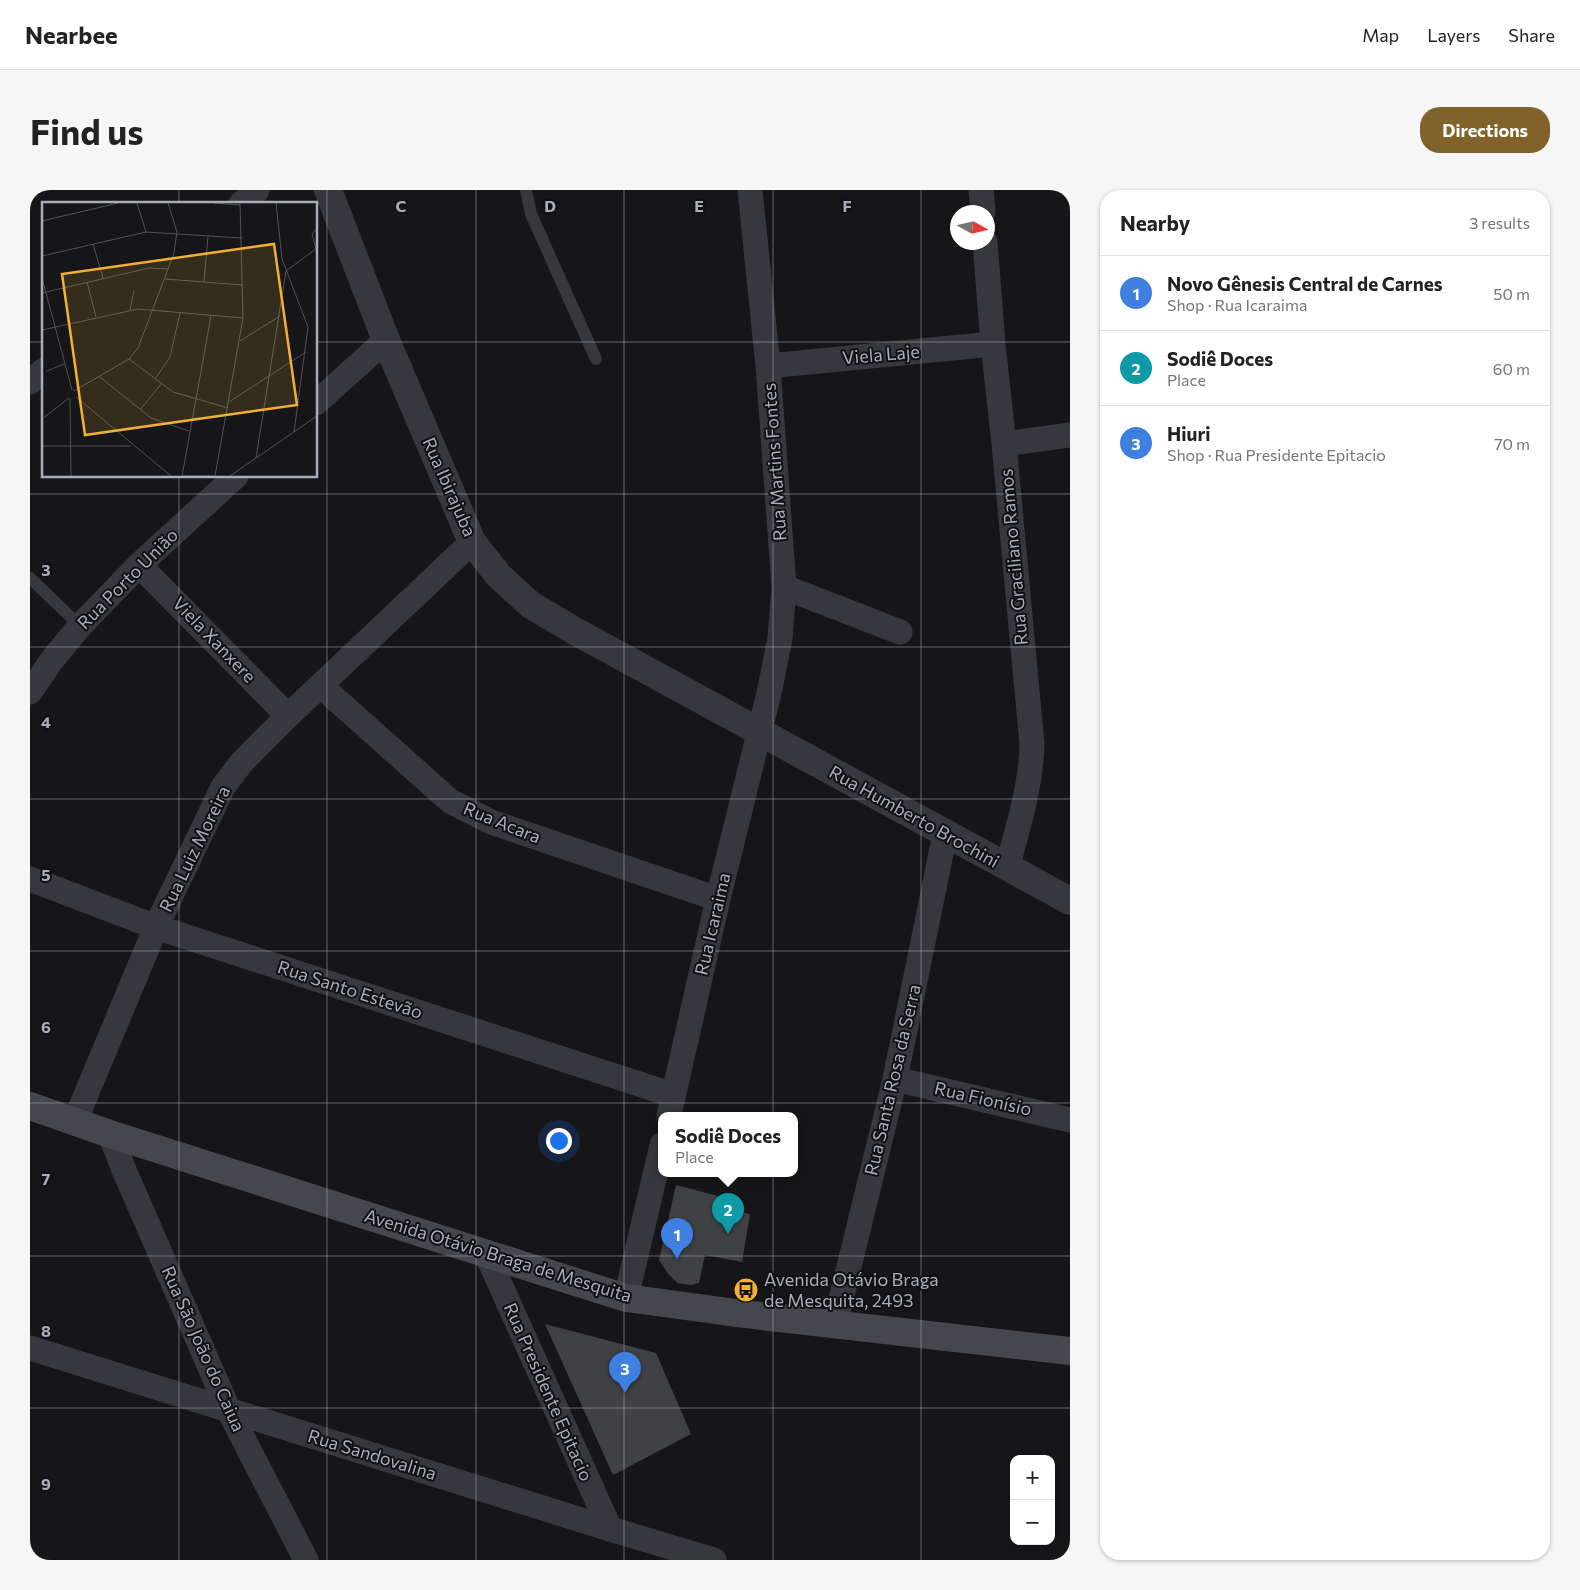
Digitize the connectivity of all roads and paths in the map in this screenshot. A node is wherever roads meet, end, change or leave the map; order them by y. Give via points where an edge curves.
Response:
1 (258, 190) edge
2 (526, 190) edge
3 (750, 190) edge
4 (981, 190) edge
5 (328, 192) edge
6 (243, 202) edge
7 (982, 205) edge
8 (986, 250) edge
9 (386, 340) junction
10 (993, 344) junction
11 (596, 359) dead end
12 (768, 366) junction
13 (42, 372) edge
14 (30, 382) edge
15 (318, 401) edge
16 (1070, 435) edge
17 (1004, 444) junction
18 (234, 478) edge
19 (472, 542) junction
20 (139, 565) junction
21 (30, 578) edge
22 (784, 587) junction
23 (80, 626) junction
24 (900, 632) dead end
25 (321, 686) junction
26 (30, 692) edge
27 (288, 716) junction
28 (759, 732) junction
29 (946, 834) junction
30 (1008, 868) junction
31 (30, 879) edge
32 (718, 899) junction
33 (1070, 901) edge
34 (156, 927) junction
35 (895, 1079) junction
36 (671, 1105) edge
37 (30, 1106) edge
38 (1070, 1120) edge
39 (75, 1121) junction
40 (110, 1134) junction
41 (658, 1162) edge
42 (487, 1255) junction
43 (626, 1298) junction
44 (836, 1324) junction
45 (30, 1348) edge
46 (1070, 1351) edge
47 (229, 1411) junction
48 (610, 1530) junction
49 (306, 1560) edge
50 (714, 1560) edge

1 - 6 street
2 - 11 lane via 531,214
3 - 12 street, Rua Martins Fontes
4 - 7 street
5 - 9 street, Rua Ibirajuba
8 - 10 street, Rua Graciliano Ramos
9 - 15 street
9 - 19 street, Rua Ibirajuba
10 - 12 street, Viela Laje
10 - 17 street, Rua Graciliano Ramos
12 - 22 street, Rua Martins Fontes
13 - 14 street
16 - 17 street
17 - 30 street, Rua Graciliano Ramos via 1032,744 1028,789
18 - 20 street, Rua Porto União
19 - 25 street, Rua Luiz Moreira
19 - 28 street, Rua Ibirajuba via 499,576 531,605
20 - 23 street, Rua Porto União
20 - 27 street, Viela Xanxere
21 - 23 lane
22 - 24 street
22 - 28 street, Rua Martins Fontes via 780,638
23 - 26 street, Rua Porto União
25 - 27 street, Rua Luiz Moreira
25 - 32 street, Rua Acara via 450,801 491,822
27 - 34 street, Rua Luiz Moreira via 242,762 223,787
28 - 29 street, Rua Humberto Brochini
28 - 32 street, Rua Icaraima
29 - 30 street, Rua Humberto Brochini
29 - 35 street, Rua Santa Rosa da Serra
30 - 33 street, Rua Humberto Brochini
31 - 34 street, Rua Santo Estevão
32 - 36 street, Rua Icaraima
34 - 36 street, Rua Santo Estevão
34 - 39 street, Rua Luiz Moreira
35 - 38 street, Rua Fionísio
35 - 44 street, Rua Santa Rosa da Serra
37 - 39 main road, Avenida Otávio Braga de Mesquita
39 - 40 main road, Avenida Otávio Braga de Mesquita
40 - 42 main road, Avenida Otávio Braga de Mesquita
40 - 47 street, Rua São João do Caiua
41 - 43 street
42 - 43 main road, Avenida Otávio Braga de Mesquita
42 - 48 street, Rua Presidente Epitacio
43 - 44 main road, Avenida Otávio Braga de Mesquita
44 - 46 main road, Avenida Otávio Braga de Mesquita
45 - 47 street, Rua Sandovalina
47 - 48 street, Rua Sandovalina
47 - 49 street, Rua São João do Caiua
48 - 50 street, Rua Sandovalina

